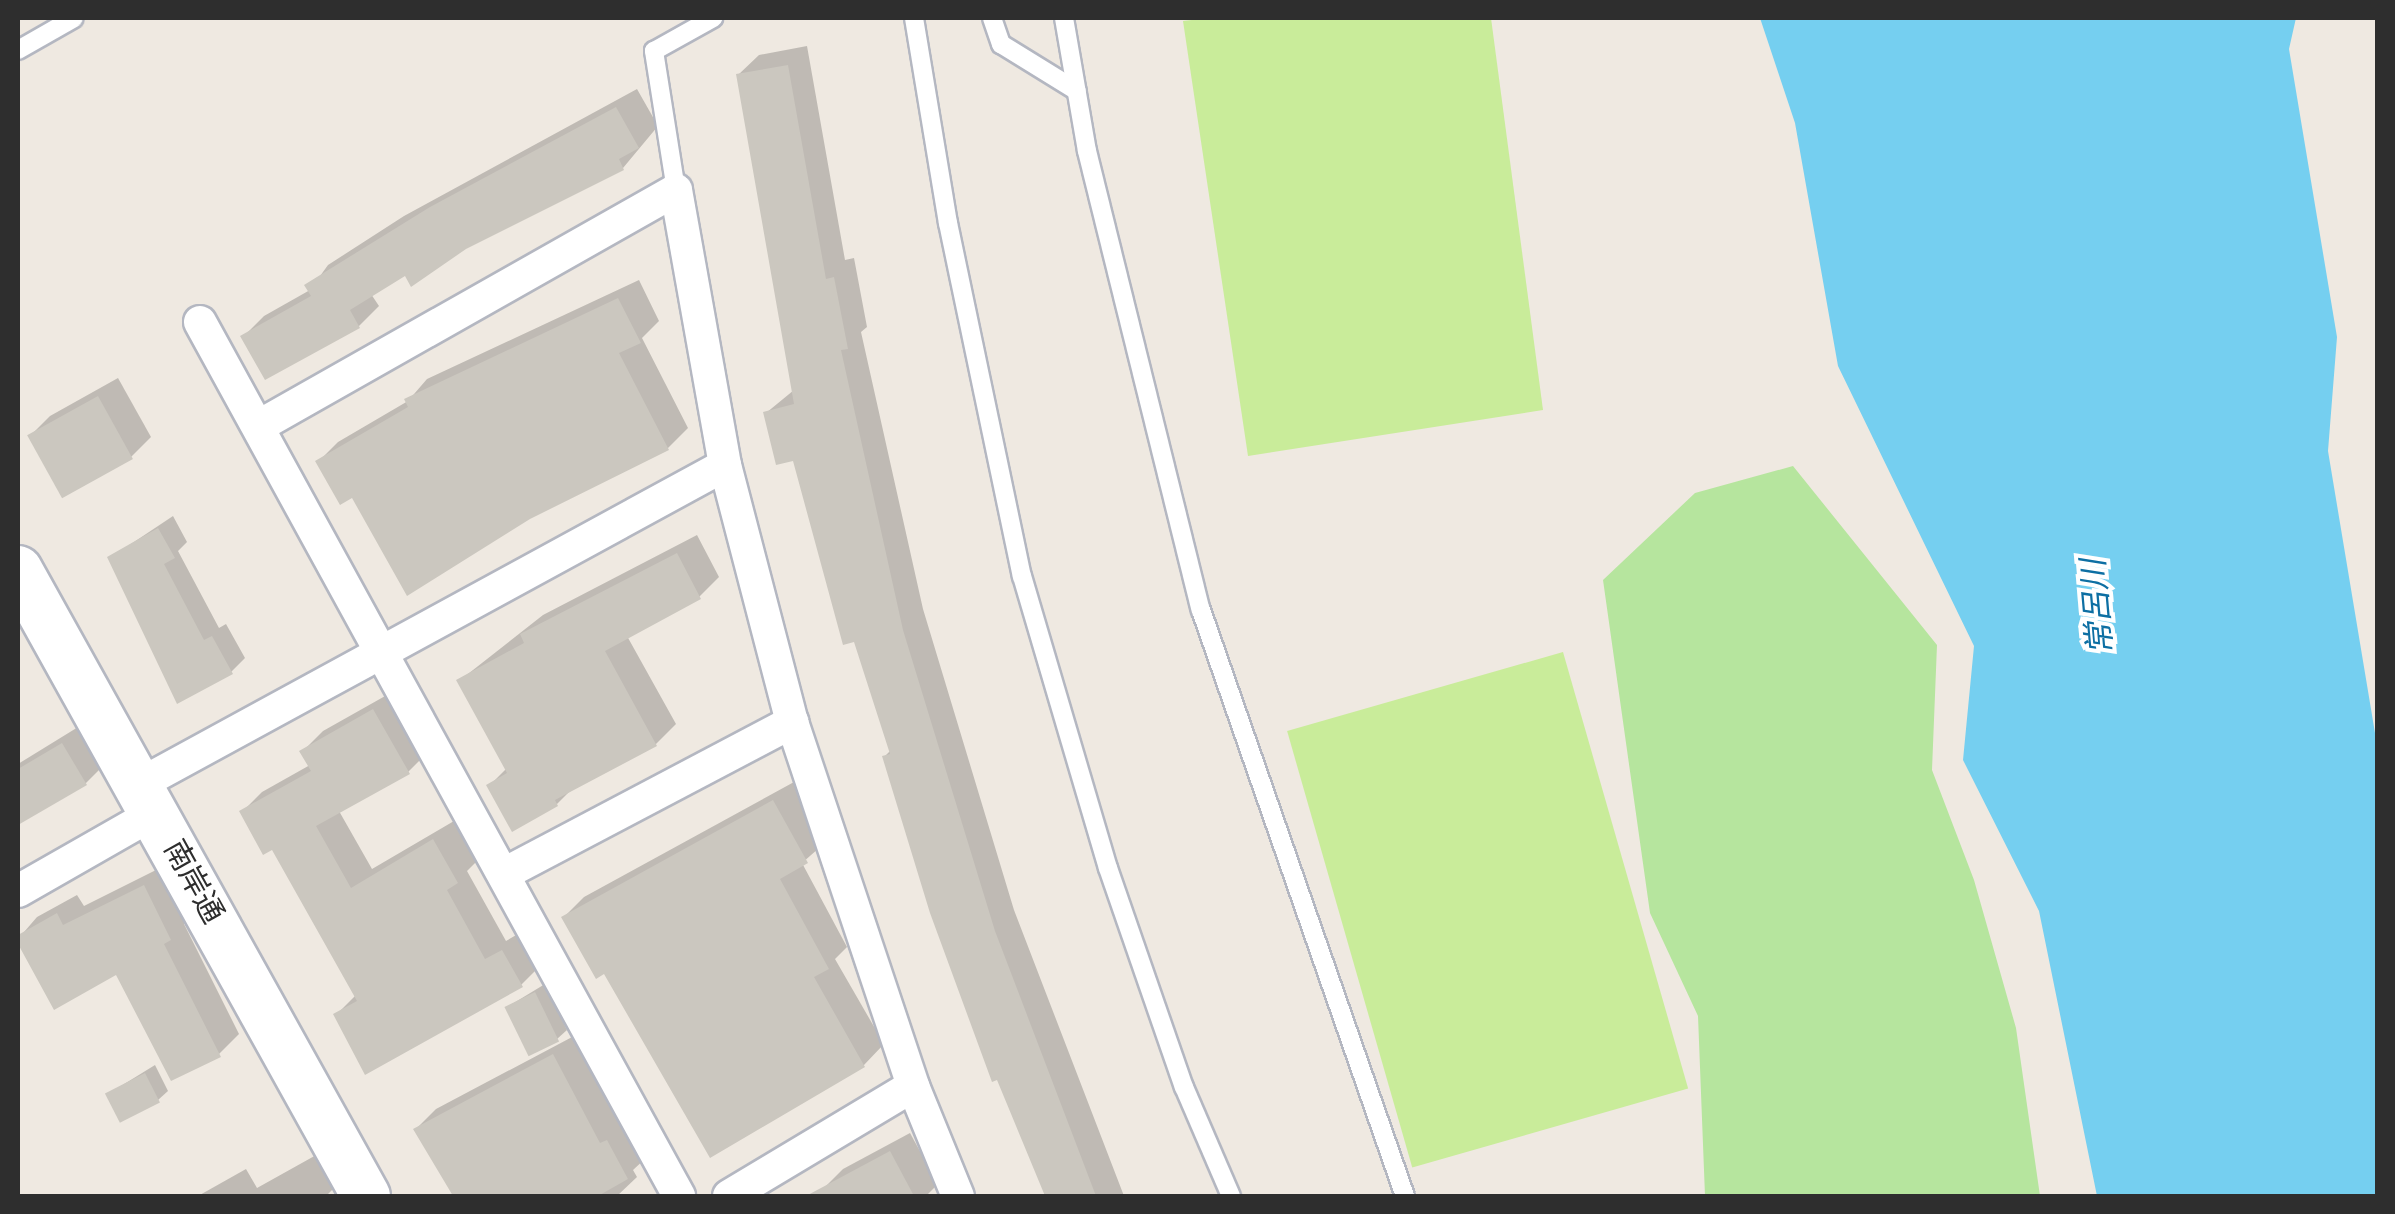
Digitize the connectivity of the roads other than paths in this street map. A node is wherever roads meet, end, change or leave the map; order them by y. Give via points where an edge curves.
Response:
1 (74, 18) edge
2 (714, 18) edge
3 (914, 18) edge
4 (992, 18) edge
5 (1064, 18) edge
6 (18, 50) edge
7 (1076, 91) junction
8 (676, 190) junction
9 (200, 322) dead end
10 (259, 426) junction
11 (725, 464) junction
12 (18, 570) edge
13 (378, 656) junction
14 (792, 722) junction
15 (147, 798) junction
16 (504, 874) junction
17 (18, 891) edge
18 (913, 1086) junction
19 (745, 1193) edge
20 (366, 1196) edge
21 (679, 1196) edge
22 (958, 1196) edge
23 (1230, 1196) edge
24 (1405, 1196) edge

1 - 6 lane
2 - 8 lane via 654,51
3 - 23 lane via 948,223 1022,576 1108,868 1184,1087
4 - 7 lane via 1001,44
5 - 7 lane
7 - 24 lane via 1201,610
8 - 10 street
8 - 11 street
9 - 10 street
10 - 13 street
11 - 13 street
11 - 14 street
12 - 15 main road, 南岸通
13 - 15 street
13 - 16 street
14 - 16 street
14 - 18 street
15 - 17 street
15 - 20 main road, 南岸通
16 - 21 street
18 - 19 street
18 - 22 street

